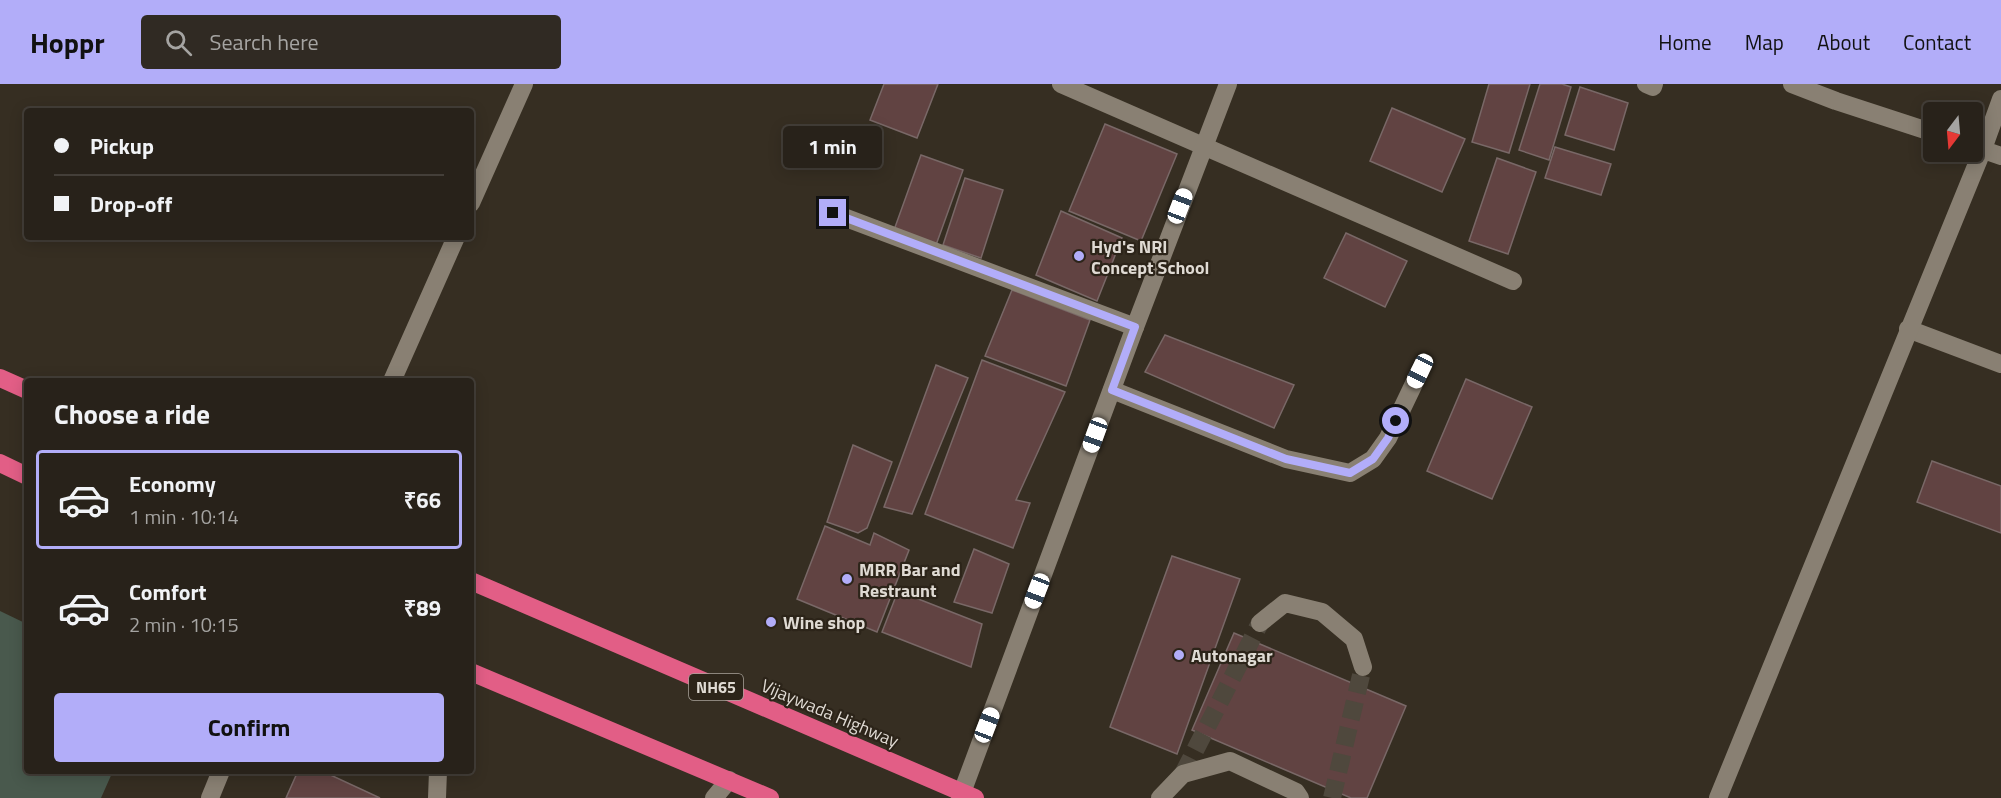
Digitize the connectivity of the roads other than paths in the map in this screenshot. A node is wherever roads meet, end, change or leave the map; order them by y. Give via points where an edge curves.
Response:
1 (524, 84) edge
2 (1061, 84) edge
3 (1228, 84) edge
4 (1646, 84) edge
5 (1654, 84) edge
6 (1792, 84) edge
7 (2001, 99) edge
8 (1923, 129) edge
9 (1983, 137) edge
10 (1203, 146) junction
11 (1983, 149) edge
12 (2001, 156) edge
13 (1972, 162) edge
14 (474, 195) edge
15 (833, 213) dead end
16 (455, 240) edge
17 (1513, 281) dead end
18 (1135, 327) junction
19 (1908, 330) junction
20 (2001, 364) edge
21 (1420, 371) dead end
22 (0, 378) edge
23 (393, 378) edge
24 (24, 389) edge
25 (1112, 390) junction
26 (0, 463) edge
27 (24, 475) edge
28 (474, 582) edge
29 (1260, 623) tunnel mouth
30 (1363, 667) tunnel mouth
31 (474, 673) edge
32 (220, 774) edge
33 (438, 774) edge
34 (729, 780) junction
35 (965, 796) edge
36 (210, 798) edge
37 (437, 798) edge
38 (714, 798) edge
39 (770, 798) edge
40 (1160, 798) edge
41 (1300, 798) edge
42 (1718, 798) edge

1 - 14 street
2 - 10 street
3 - 10 street
4 - 5 street
6 - 8 street
7 - 9 street
10 - 17 street
10 - 18 street
11 - 12 street
13 - 19 street
15 - 18 street
16 - 23 street
18 - 25 street
19 - 20 street
19 - 42 street
21 - 25 street via 1388,438 1373,459 1350,473 1286,459
22 - 24 highway
25 - 35 street
26 - 27 highway
28 - 35 highway, Vijaywada Highway / NH65
29 - 30 street via 1285,603 1322,612 1354,639
31 - 34 highway
32 - 36 street
33 - 37 street
34 - 38 street
34 - 39 highway
40 - 41 street via 1183,774 1230,761 1296,792

